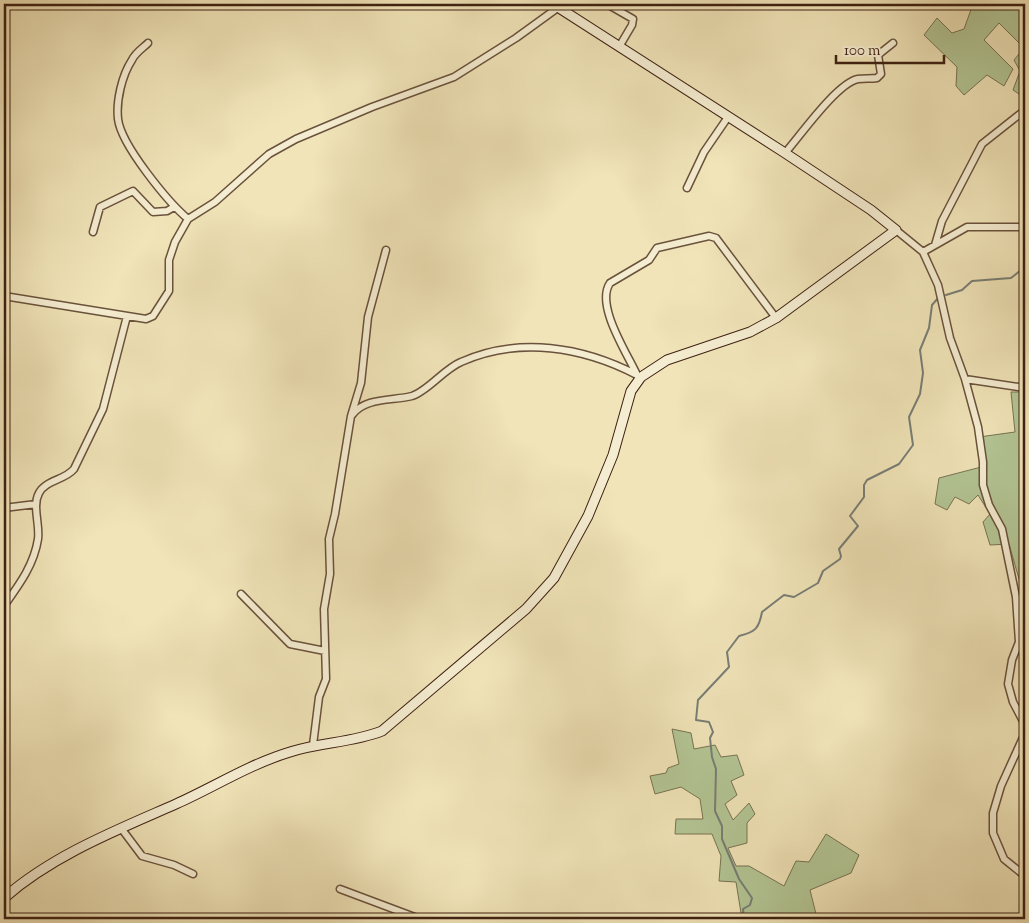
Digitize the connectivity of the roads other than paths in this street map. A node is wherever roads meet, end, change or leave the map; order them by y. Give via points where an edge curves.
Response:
1 (607, 4) edge
2 (558, 5) edge
3 (148, 43) dead end
4 (893, 43) dead end
5 (619, 47) junction
6 (1025, 110) edge
7 (728, 117) junction
8 (785, 153) junction
9 (687, 188) dead end
10 (174, 207) junction
11 (188, 219) junction
12 (1025, 227) edge
13 (896, 230) junction
14 (93, 232) dead end
15 (935, 244) junction
16 (386, 250) dead end
17 (923, 252) junction
18 (4, 296) edge
19 (128, 316) junction
20 (776, 318) junction
21 (639, 376) junction
22 (965, 379) junction
23 (1025, 388) edge
24 (351, 416) junction
25 (36, 504) junction
26 (4, 508) edge
27 (241, 594) dead end
28 (4, 606) edge
29 (325, 651) junction
30 (313, 745) junction
31 (122, 828) junction
32 (193, 874) dead end
33 (1025, 876) edge
34 (340, 889) dead end
35 (4, 898) edge
36 (420, 919) edge

1 - 5 street via 633,19
2 - 5 street
2 - 11 street via 454,77 372,107 269,154 215,202
3 - 10 street via 132,58 127,69 118,100 118,120 139,161
4 - 8 street via 878,55 881,74 877,78 856,79 840,91 822,107
5 - 7 street
6 - 15 street via 982,144 942,221
7 - 8 street
7 - 9 street via 704,152
8 - 13 street
10 - 11 street
10 - 14 street via 167,211 151,211 133,191 100,207
11 - 19 street via 169,260 169,291 160,307 146,319
12 - 15 street via 967,227
13 - 17 street
13 - 20 street
15 - 17 street
16 - 24 street via 368,317 361,383
17 - 22 street via 938,285 950,338
18 - 19 street
19 - 25 street via 103,409 89,440 74,469 68,476 39,492
20 - 21 street via 750,332 667,360
20 - 21 street via 716,238 709,236 657,248 649,260 606,288 606,308
21 - 24 street via 615,364 569,350 498,349 453,366 413,396 369,403 355,410
21 - 30 street via 631,391 613,455 588,516 544,591 382,731 353,740
22 - 23 street
22 - 33 street via 978,428 983,485 1002,529 1019,626 1019,642 1008,684 1025,733 1001,786 993,813 993,833 1004,858
24 - 29 street via 328,539 330,574 324,609
25 - 26 street
25 - 28 street via 38,536 33,562
27 - 29 street via 284,640
29 - 30 street via 326,679 319,697
30 - 31 street via 250,767
31 - 32 street via 142,856
31 - 35 street via 26,878
34 - 36 street

